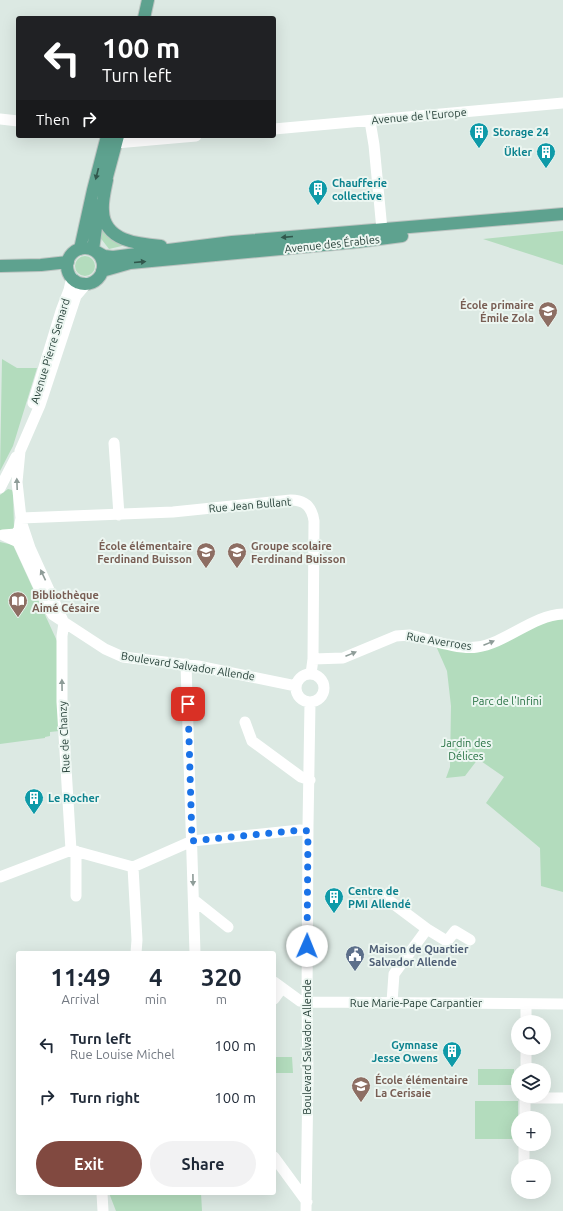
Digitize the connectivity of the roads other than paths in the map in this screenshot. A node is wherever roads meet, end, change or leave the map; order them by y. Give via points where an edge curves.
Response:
1 (148, 0) edge
2 (144, 16) edge
3 (563, 103) edge
4 (0, 118) edge
5 (16, 121) edge
6 (370, 121) junction
7 (276, 129) edge
8 (114, 138) edge
9 (106, 180) junction
10 (563, 214) edge
11 (563, 222) edge
12 (382, 230) junction
13 (232, 242) junction
14 (80, 249) junction
15 (95, 251) junction
16 (68, 262) junction
17 (0, 266) edge
18 (102, 271) junction
19 (72, 278) junction
20 (87, 284) junction
21 (30, 426) junction
22 (114, 443) dead end
23 (20, 451) junction
24 (0, 488) edge
25 (119, 515) junction
26 (21, 518) junction
27 (2, 535) edge
28 (563, 614) edge
29 (64, 623) junction
30 (313, 659) junction
31 (186, 664) junction
32 (311, 674) junction
33 (296, 686) junction
34 (310, 703) junction
35 (245, 722) dead end
36 (310, 780) junction
37 (308, 831) junction
38 (192, 841) junction
39 (74, 851) junction
40 (133, 867) junction
41 (0, 877) edge
42 (76, 896) dead end
43 (383, 896) dead end
44 (194, 900) junction
45 (228, 927) dead end
46 (427, 929) junction
47 (137, 940) junction
48 (470, 940) dead end
49 (136, 951) edge
50 (140, 951) edge
51 (195, 951) edge
52 (278, 985) edge
53 (307, 1002) junction
54 (392, 1002) junction
55 (526, 1004) junction
56 (563, 1004) edge
57 (526, 1015) edge
58 (551, 1098) edge
59 (563, 1098) edge
60 (276, 1161) edge
61 (102, 1195) edge
62 (305, 1199) junction
63 (103, 1211) edge
64 (306, 1211) edge
65 (312, 1211) edge

1 - 2 main road
3 - 6 street, Avenue de l'Europe
4 - 5 street
6 - 7 street, Avenue de l'Europe
6 - 12 street
8 - 9 main road
8 -> 14 main road via 93,190
9 - 13 main road, Avenue des Érables via 103,212 105,222 111,232 121,239 159,246
9 - 15 main road via 97,209
10 - 12 main road, Avenue des Érables
18 -> 11 main road, Avenue des Érables via 130,263
12 -> 13 main road, Avenue des Érables
13 - 15 main road, Avenue des Érables via 113,257
14 - 15 main road via 88,248
14 - 16 main road via 72,254
15 - 18 main road via 102,261
16 - 17 main road
16 - 19 main road
18 - 20 main road via 98,278
19 - 20 main road
19 - 21 street, Avenue Pierre Semard via 32,405
20 - 21 street, Avenue Pierre Semard via 76,296 40,405
21 - 23 street, Avenue Pierre Semard
22 - 25 street
23 - 24 street
26 -> 23 street via 17,482
25 - 26 street, Rue Jean Bullant
25 - 30 street, Rue Jean Bullant via 302,501 312,512 314,521
26 - 27 street via 18,532 13,535
29 -> 26 street via 30,548
27 - 29 street, Boulevard Salvador Allende via 18,542 48,608
30 -> 28 street, Rue Averroes via 342,658 403,634 464,647 478,647 554,614
29 - 31 street, Boulevard Salvador Allende via 114,654
39 -> 29 street, Rue de Chanzy via 62,702
30 - 32 street, Rue Jean Bullant
31 - 33 street, Boulevard Salvador Allende
31 - 38 street
32 - 33 street via 303,676
32 - 34 street via 320,678 324,691 319,699
33 - 34 street via 299,698
34 - 36 street, Boulevard Salvador Allende
35 - 36 street via 252,741
36 - 37 street, Boulevard Salvador Allende
37 - 38 street
37 - 53 street, Boulevard Salvador Allende
38 - 40 street
38 -> 44 street
39 - 40 street
39 - 41 street
39 - 42 street, Rue de Chanzy
40 - 47 street
43 - 46 street
44 - 45 street
44 - 51 street
46 - 48 street via 445,940 455,932
46 - 54 street via 394,974
47 - 49 street
47 - 50 street
52 - 53 street via 300,1001
53 - 54 street, Rue Marie-Pape Carpantier
53 - 62 street, Boulevard Salvador Allende
54 - 55 street, Rue Marie-Pape Carpantier
55 - 56 street, Rue Marie-Pape Carpantier
55 - 57 street
58 - 59 street
60 - 62 street
61 - 63 street
62 - 64 street, Boulevard Salvador Allende
62 - 65 street

